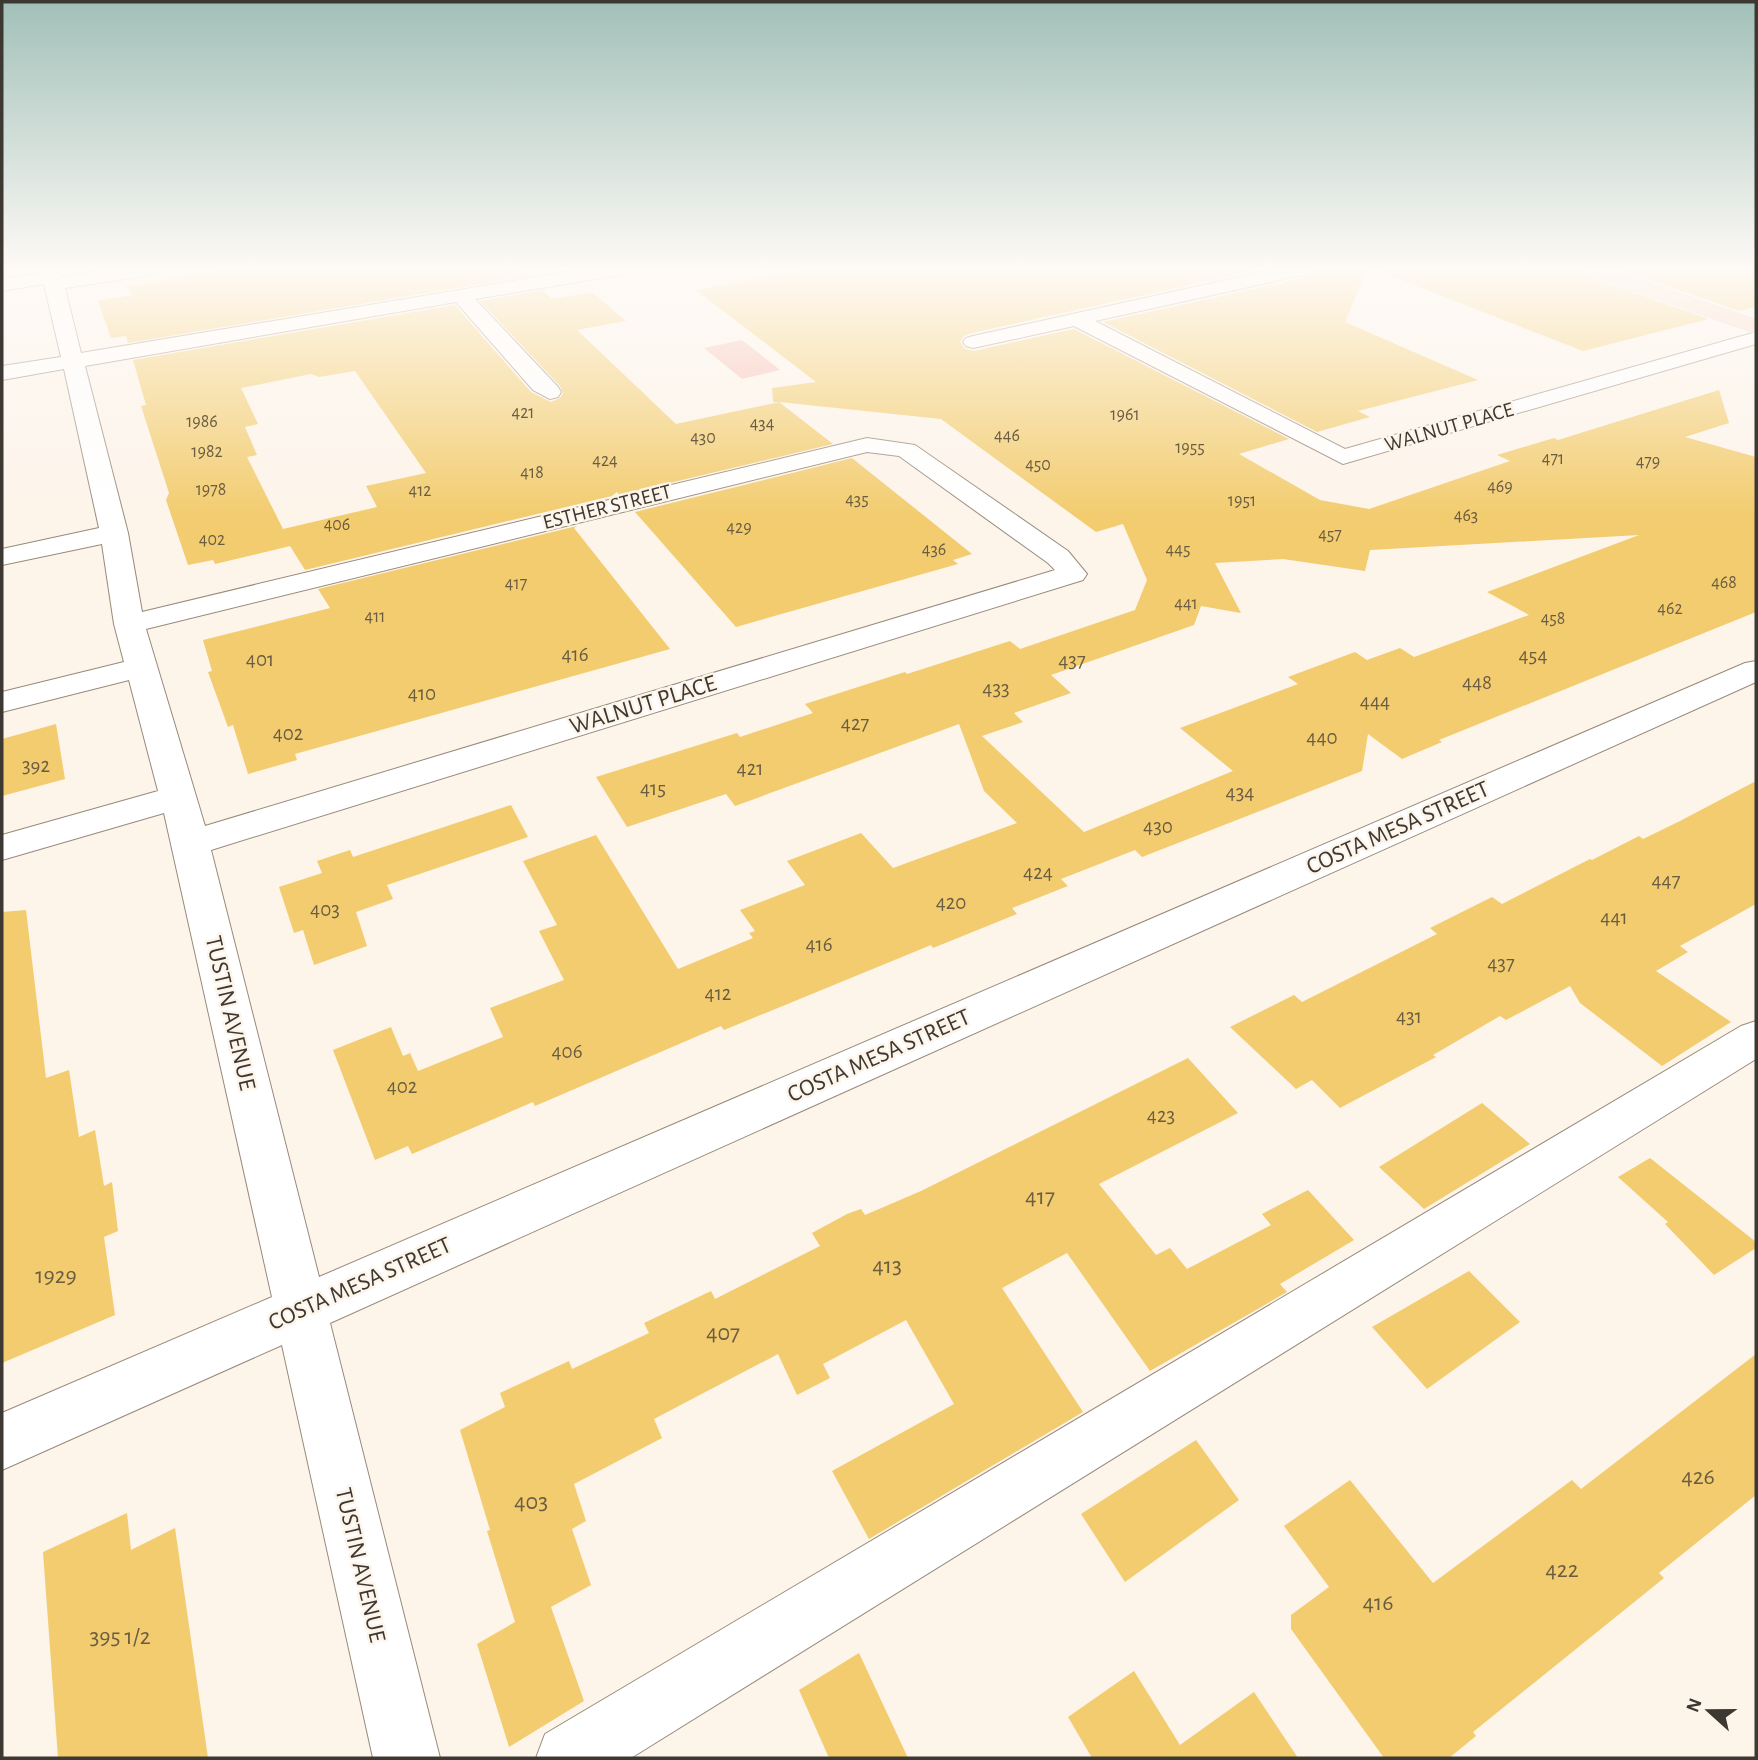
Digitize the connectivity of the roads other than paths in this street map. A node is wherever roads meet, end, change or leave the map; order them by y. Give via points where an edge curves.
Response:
1 (70, 351) edge
2 (132, 351) edge
3 (511, 351) edge
4 (1138, 351) edge
5 (1710, 351) edge
6 (73, 361) junction
7 (2, 373) edge
8 (550, 392) dead end
9 (114, 533) junction
10 (1058, 556) joint
11 (2, 557) edge
12 (129, 624) junction
13 (141, 667) junction
14 (1756, 670) edge
15 (2, 702) edge
16 (177, 797) junction
17 (191, 843) junction
18 (2, 848) edge
19 (1756, 1038) edge
20 (299, 1311) junction
21 (2, 1442) edge
22 (406, 1758) edge
23 (569, 1758) edge

1 - 6 street, TUSTIN AVENUE
2 - 6 street
3 - 8 street
4 - 5 street, WALNUT PLACE via 1343,457
6 - 7 street
6 - 9 street, TUSTIN AVENUE
9 - 11 street
9 - 12 street, TUSTIN AVENUE
10 - 12 street, ESTHER STREET via 905,450 867,444
10 - 17 street, WALNUT PLACE via 1073,575
12 - 13 street, TUSTIN AVENUE
13 - 15 street
13 - 16 street, TUSTIN AVENUE
14 - 20 street, COSTA MESA STREET
16 - 17 street, TUSTIN AVENUE
16 - 18 street
17 - 20 street, TUSTIN AVENUE
19 - 23 street
20 - 21 street, COSTA MESA STREET
20 - 22 street, TUSTIN AVENUE

